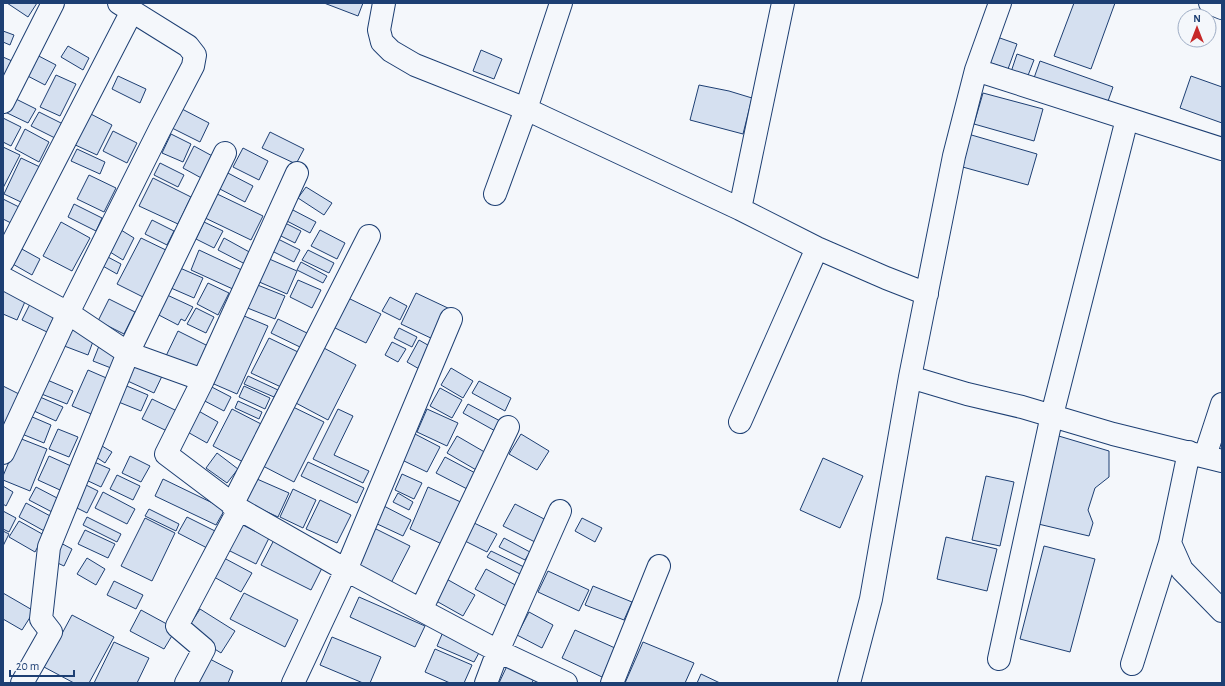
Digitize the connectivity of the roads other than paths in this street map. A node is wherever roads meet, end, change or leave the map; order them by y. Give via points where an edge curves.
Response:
1 (53, 3) edge
2 (384, 3) edge
3 (561, 3) edge
4 (783, 3) edge
5 (1000, 3) edge
6 (1210, 3) edge
7 (125, 7) edge
8 (1222, 8) edge
9 (976, 70) junction
10 (3, 102) edge
11 (526, 109) junction
12 (1127, 119) junction
13 (1222, 149) edge
14 (225, 153) dead end
15 (297, 173) dead end
16 (495, 194) dead end
17 (740, 209) junction
18 (368, 236) dead end
19 (817, 248) junction
20 (3, 261) edge
21 (3, 278) edge
22 (927, 294) junction
23 (68, 313) junction
24 (451, 319) dead end
25 (128, 353) junction
26 (910, 377) junction
27 (203, 380) junction
28 (1222, 404) edge
29 (1052, 415) junction
30 (740, 422) dead end
31 (508, 427) dead end
32 (3, 453) edge
33 (1205, 456) edge
34 (235, 507) junction
35 (560, 511) dead end
36 (1170, 544) junction
37 (659, 566) dead end
38 (346, 570) junction
39 (421, 610) junction
40 (1222, 611) edge
41 (498, 651) junction
42 (999, 659) dead end
43 (1132, 664) dead end
44 (22, 683) edge
45 (186, 683) edge
46 (293, 683) edge
47 (486, 683) edge
48 (566, 683) edge
49 (612, 683) edge
50 (849, 683) edge

1 - 10 street
2 - 11 street via 379,30 382,42 391,50 416,65
3 - 11 street
4 - 17 street
5 - 9 street
6 - 8 street
7 - 20 street
7 - 23 street via 188,46 195,55 193,66
9 - 12 street
9 - 22 street via 954,156
11 - 16 street
11 - 17 street
12 - 13 street
12 - 29 street
14 - 25 street
15 - 27 street
17 - 19 street
18 - 34 street
19 - 22 street
19 - 30 street
21 - 23 street
22 - 26 street
23 - 25 street
23 - 32 street
24 - 38 street
25 - 27 street
25 - 44 street via 49,547 41,619 51,632
26 - 29 street
26 - 50 street via 871,598
27 - 34 street via 166,454
28 - 33 street
29 - 33 street via 1113,434
29 - 42 street
31 - 39 street
33 - 36 street
34 - 38 street
34 - 45 street via 177,626 204,649
35 - 41 street
36 - 40 street via 1182,570
36 - 43 street
37 - 49 street
38 - 39 street
38 - 46 street
39 - 41 street
41 - 47 street
41 - 48 street

